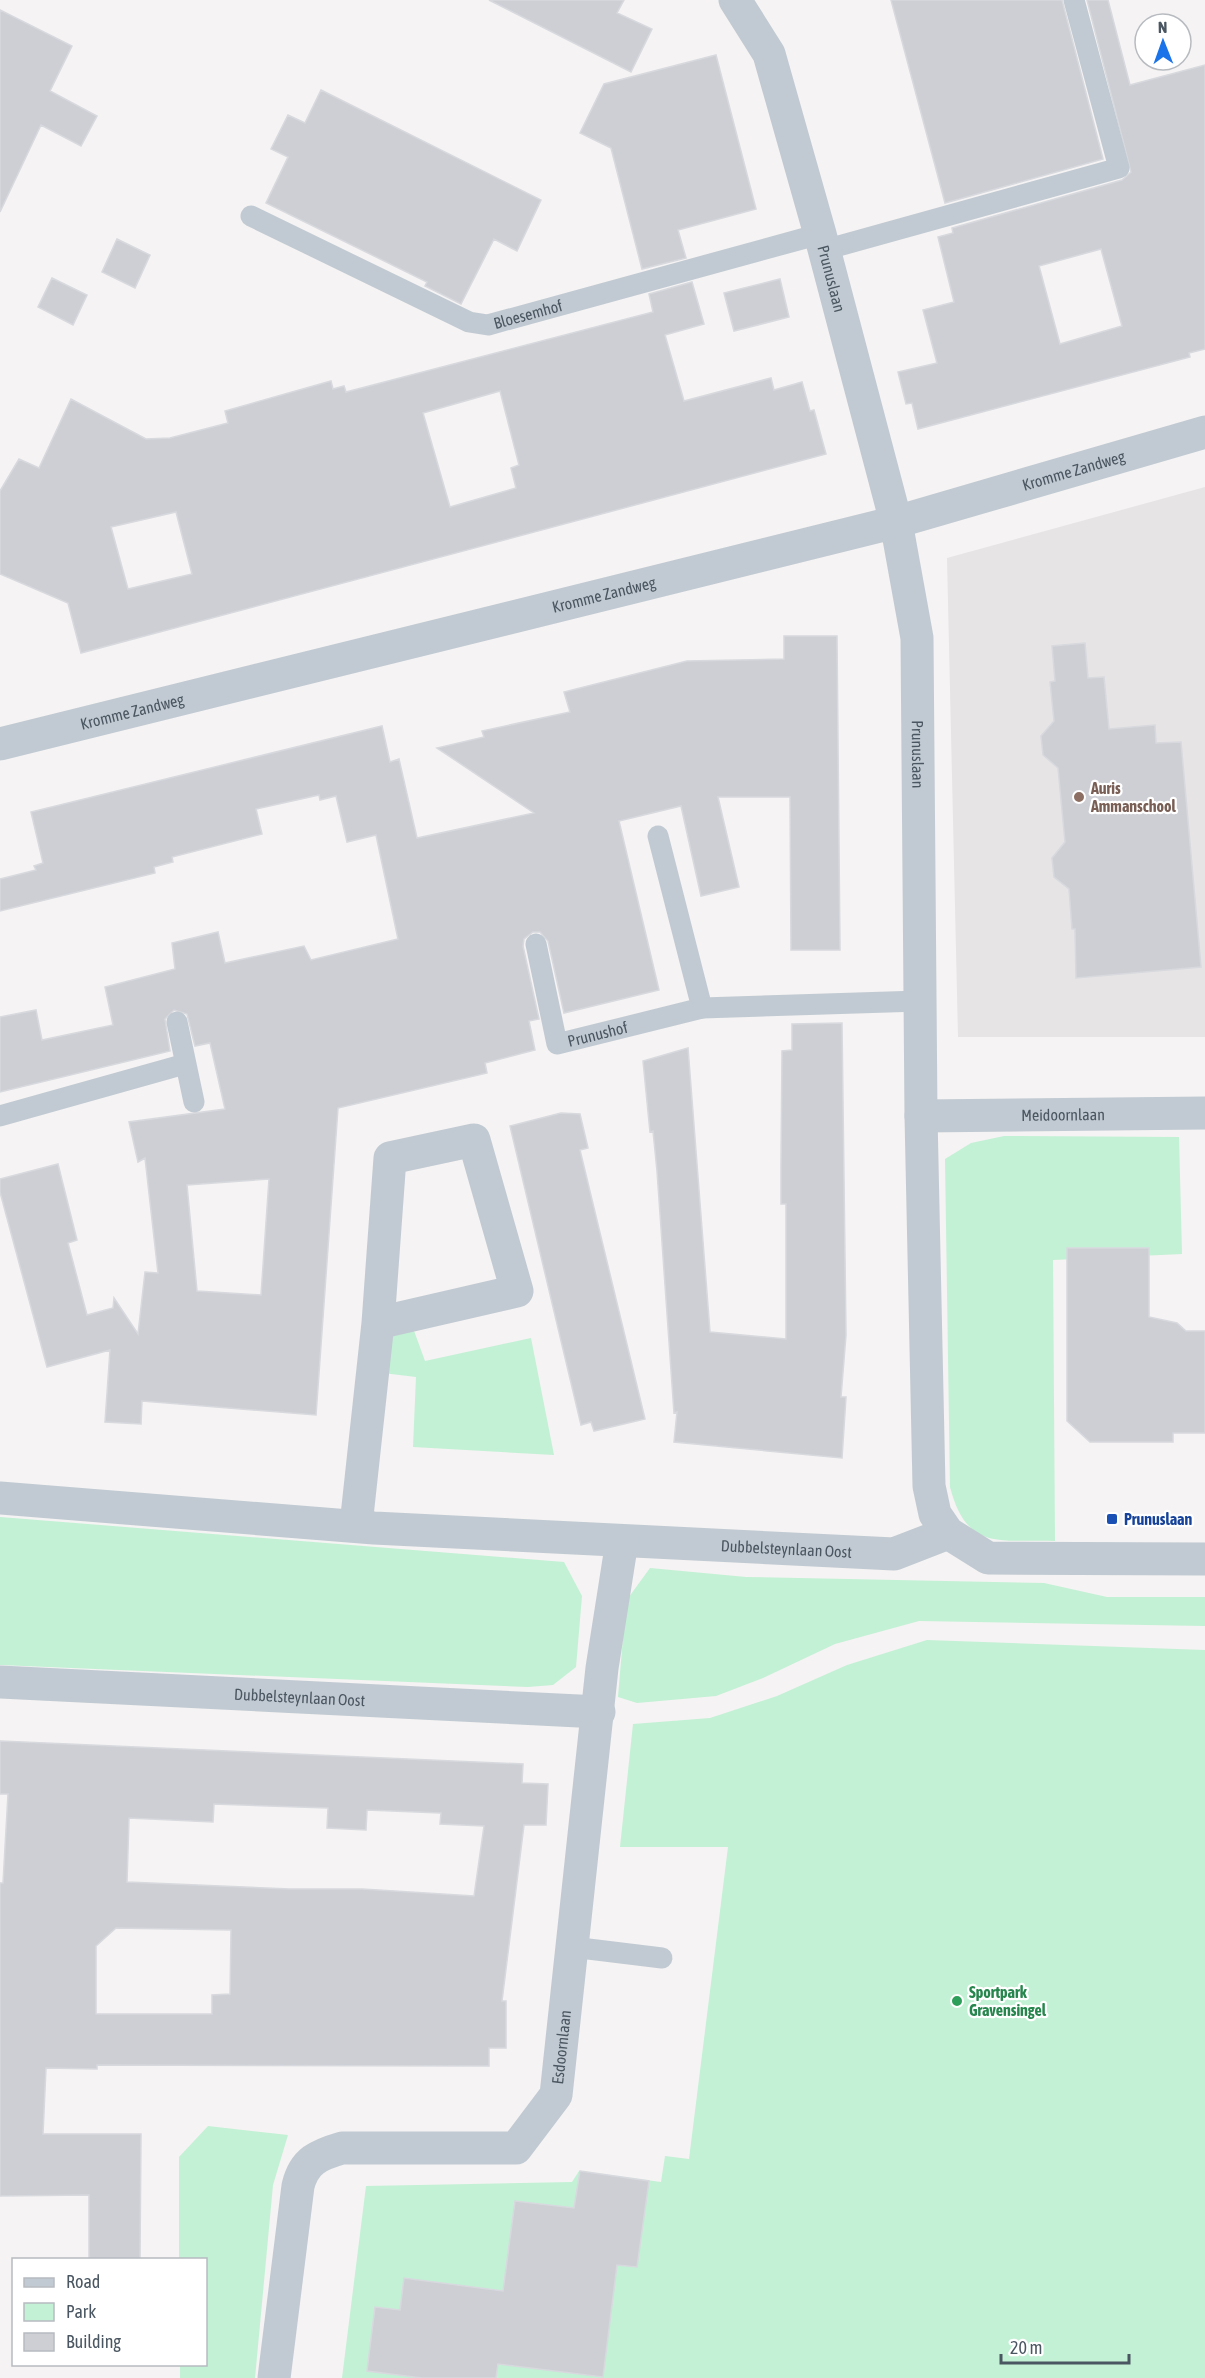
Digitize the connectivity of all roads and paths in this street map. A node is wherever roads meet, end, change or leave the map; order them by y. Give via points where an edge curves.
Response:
1 (1074, 0) edge
2 (738, 1) edge
3 (250, 216) dead end
4 (822, 242) junction
5 (1205, 432) edge
6 (896, 522) junction
7 (0, 744) edge
8 (658, 836) dead end
9 (536, 944) dead end
10 (920, 1001) junction
11 (702, 1008) junction
12 (177, 1022) dead end
13 (185, 1064) junction
14 (194, 1102) dead end
15 (1205, 1113) edge
16 (0, 1116) edge
17 (921, 1116) junction
18 (378, 1323) junction
19 (0, 1498) edge
20 (356, 1525) junction
21 (948, 1533) junction
22 (622, 1541) junction
23 (1205, 1559) edge
24 (0, 1682) edge
25 (598, 1712) junction
26 (572, 1947) junction
27 (662, 1958) dead end
28 (274, 2378) edge

1 - 4 lane, Bloesemhof via 1119,168
2 - 4 street, Prunuslaan via 769,54
3 - 4 lane, Bloesemhof via 469,322 488,325
4 - 6 street, Prunuslaan
5 - 6 street, Kromme Zandweg
6 - 7 street, Kromme Zandweg
6 - 10 street, Prunuslaan via 916,638
8 - 11 lane
9 - 11 lane, Prunushof via 557,1044
10 - 11 lane, Prunushof
10 - 17 street, Prunuslaan
12 - 13 lane
13 - 14 lane
13 - 16 lane
15 - 17 street, Meidoornlaan
17 - 21 street, Prunuslaan via 929,1486 935,1514
18 - 18 street via 390,1158 474,1140 517,1291
18 - 20 street
19 - 20 street, Dubbelsteynlaan Oost
20 - 22 street, Dubbelsteynlaan Oost
21 - 22 street, Dubbelsteynlaan Oost via 894,1554
21 - 23 street via 988,1558
22 - 25 street, Esdoornlaan
24 - 25 street, Dubbelsteynlaan Oost
25 - 26 street, Esdoornlaan
26 - 27 lane
26 - 28 street, Esdoornlaan via 556,2095 516,2148 342,2148 308,2162 298,2186

